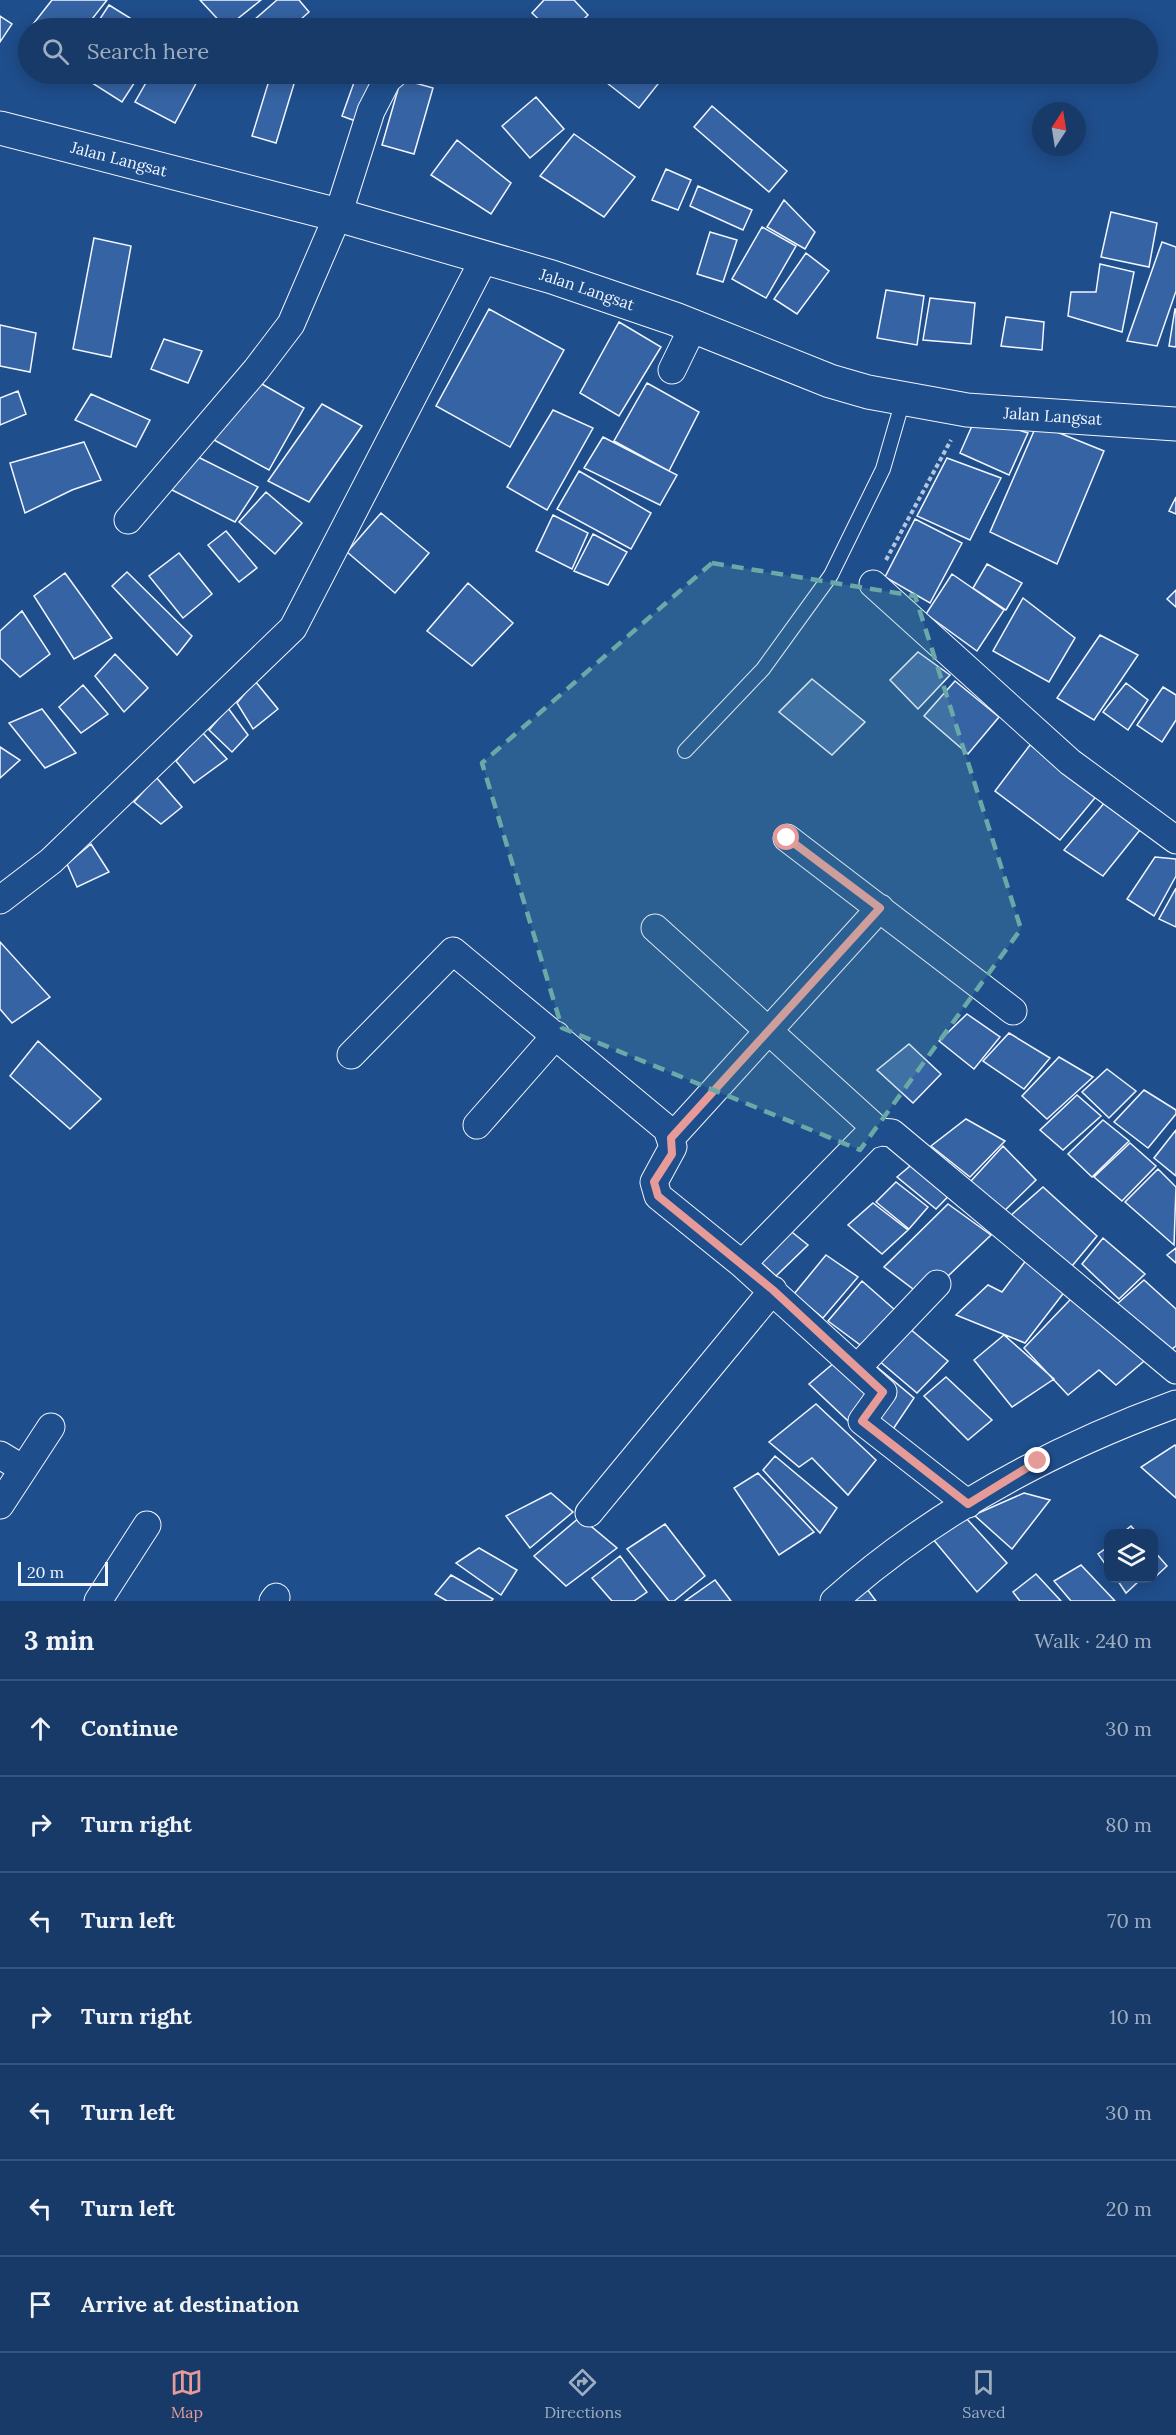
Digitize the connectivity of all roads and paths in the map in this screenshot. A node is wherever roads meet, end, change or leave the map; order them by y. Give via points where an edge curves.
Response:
1 (385, 84) edge
2 (0, 128) edge
3 (338, 215) junction
4 (485, 257) junction
5 (693, 327) junction
6 (672, 370) dead end
7 (903, 400) junction
8 (967, 410) junction
9 (1176, 424) edge
10 (128, 520) dead end
11 (873, 584) joint
12 (685, 751) dead end
13 (787, 838) dead end
14 (1176, 840) edge
15 (0, 900) edge
16 (880, 908) junction
17 (655, 928) dead end
18 (1013, 1011) dead end
19 (769, 1031) junction
20 (556, 1035) junction
21 (351, 1055) dead end
22 (477, 1125) dead end
23 (880, 1132) junction
24 (671, 1138) junction
25 (742, 1264) junction
26 (937, 1284) dead end
27 (773, 1290) junction
28 (857, 1368) junction
29 (1176, 1370) edge
30 (1176, 1404) edge
31 (51, 1427) dead end
32 (0, 1455) edge
33 (23, 1469) junction
34 (968, 1504) junction
35 (0, 1505) edge
36 (589, 1513) dead end
37 (147, 1526) dead end
38 (98, 1601) edge
39 (834, 1601) edge

1 - 3 street via 371,111
2 - 3 street, Jalan Langsat
3 - 4 street, Jalan Langsat
3 - 10 street via 291,324
4 - 5 street, Jalan Langsat
4 - 15 street via 293,628 51,861
5 - 6 street
5 - 7 street, Jalan Langsat via 830,381
7 - 8 street, Jalan Langsat
7 - 12 lane via 883,469 831,575 763,669
8 - 9 street, Jalan Langsat
8 - 11 path
11 - 14 street via 1070,762
13 - 16 street
16 - 18 street
16 - 19 street
17 - 19 street
19 - 23 street
19 - 24 street
20 - 21 street via 453,951
20 - 22 street
20 - 24 street via 646,1110 667,1129
23 - 25 street via 867,1136
23 - 29 street via 902,1139
24 - 25 street via 672,1154 654,1182 658,1196
25 - 27 street
26 - 28 street
27 - 28 street
27 - 36 street
28 - 34 street via 883,1392 862,1421
30 - 34 street via 1038,1461
31 - 33 street
32 - 33 street
33 - 35 street
34 - 39 street via 922,1532
37 - 38 street

